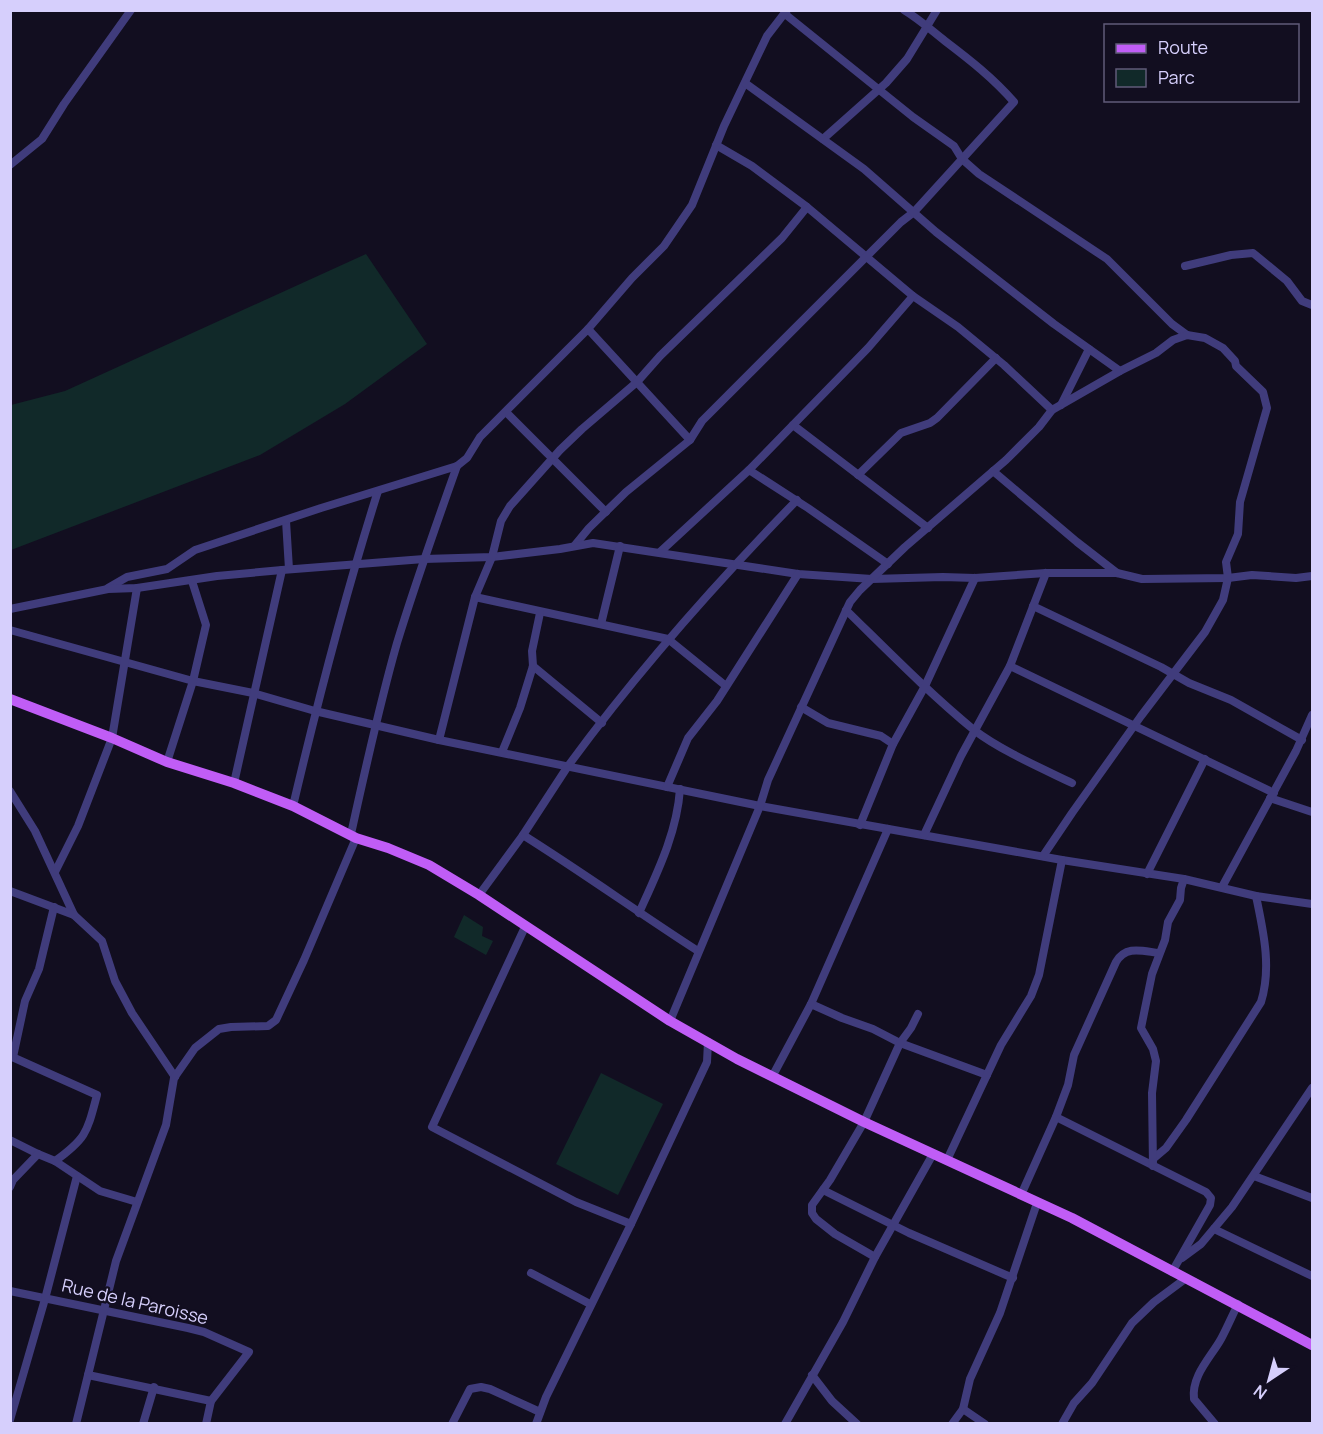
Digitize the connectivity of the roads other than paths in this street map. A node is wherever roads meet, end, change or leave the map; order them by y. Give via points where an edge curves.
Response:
1 (131, 10) edge
2 (904, 10) edge
3 (937, 10) edge
4 (786, 12) edge
5 (928, 27) junction
6 (745, 83) junction
7 (879, 88) junction
8 (823, 139) junction
9 (716, 145) junction
10 (963, 159) junction
11 (10, 165) edge
12 (807, 207) junction
13 (914, 212) junction
14 (867, 258) junction
15 (1185, 266) dead end
16 (914, 296) junction
17 (1312, 305) edge
18 (1172, 324) junction
19 (588, 329) junction
20 (1187, 335) junction
21 (1173, 340) junction
22 (1089, 350) junction
23 (996, 358) junction
24 (1120, 371) junction
25 (638, 382) junction
26 (1061, 405) junction
27 (1052, 410) junction
28 (506, 412) junction
29 (793, 425) junction
30 (690, 440) junction
31 (553, 459) junction
32 (456, 466) junction
33 (749, 470) junction
34 (993, 471) junction
35 (858, 475) junction
36 (378, 491) junction
37 (797, 500) junction
38 (606, 512) junction
39 (286, 521) junction
40 (928, 528) junction
41 (575, 545) junction
42 (620, 546) junction
43 (660, 552) junction
44 (492, 557) junction
45 (424, 559) junction
46 (354, 564) junction
47 (734, 564) junction
48 (888, 564) junction
49 (285, 569) junction
50 (1046, 573) junction
51 (1117, 573) junction
52 (798, 574) junction
53 (1312, 576) edge
54 (975, 578) junction
55 (1228, 578) junction
56 (872, 579) junction
57 (192, 580) junction
58 (137, 588) junction
59 (108, 589) junction
60 (475, 597) junction
61 (1034, 606) junction
62 (10, 609) edge
63 (846, 610) junction
64 (540, 613) junction
65 (601, 624) junction
66 (10, 630) edge
67 (668, 639) junction
68 (124, 661) junction
69 (533, 666) junction
70 (1010, 666) junction
71 (1173, 675) junction
72 (193, 681) junction
73 (726, 686) junction
74 (925, 686) junction
75 (253, 693) junction
76 (10, 699) edge
77 (801, 707) junction
78 (315, 711) junction
79 (1312, 715) edge
80 (602, 723) junction
81 (376, 725) junction
82 (1135, 725) junction
83 (976, 731) junction
84 (112, 738) junction
85 (439, 740) junction
86 (1302, 740) junction
87 (893, 744) junction
88 (502, 752) junction
89 (1205, 759) junction
90 (167, 762) junction
91 (568, 766) junction
92 (234, 783) junction
93 (1071, 783) dead end
94 (667, 787) junction
95 (680, 789) junction
96 (10, 791) edge
97 (1272, 796) junction
98 (293, 806) junction
99 (760, 806) junction
100 (1312, 812) edge
101 (860, 825) junction
102 (888, 829) junction
103 (523, 835) junction
104 (924, 835) junction
105 (354, 836) junction
106 (1043, 856) junction
107 (1062, 860) junction
108 (56, 872) junction
109 (1147, 873) junction
110 (1184, 879) junction
111 (1222, 887) junction
112 (10, 891) edge
113 (479, 895) junction
114 (1256, 896) junction
115 (1312, 904) edge
116 (54, 907) junction
117 (639, 913) junction
118 (74, 915) junction
119 (525, 927) junction
120 (698, 951) junction
121 (1159, 953) junction
122 (811, 1004) junction
123 (918, 1014) dead end
124 (670, 1021) junction
125 (708, 1042) junction
126 (900, 1043) junction
127 (12, 1056) edge
128 (987, 1075) junction
129 (175, 1077) junction
130 (772, 1077) junction
131 (1312, 1088) edge
132 (1056, 1117) junction
133 (864, 1122) junction
134 (10, 1140) edge
135 (38, 1154) junction
136 (933, 1155) junction
137 (947, 1160) junction
138 (55, 1161) junction
139 (1153, 1162) junction
140 (77, 1176) junction
141 (1254, 1176) junction
142 (10, 1187) edge
143 (823, 1190) junction
144 (1021, 1195) junction
145 (1312, 1198) edge
146 (137, 1202) junction
147 (1037, 1203) junction
148 (631, 1224) junction
149 (894, 1225) junction
150 (1214, 1229) junction
151 (875, 1257) junction
152 (1179, 1261) junction
153 (1172, 1272) junction
154 (531, 1273) dead end
155 (1312, 1276) edge
156 (1013, 1278) junction
157 (1185, 1279) junction
158 (10, 1291) edge
159 (45, 1299) junction
160 (590, 1304) junction
161 (1238, 1304) junction
162 (103, 1312) junction
163 (1312, 1345) edge
164 (88, 1375) junction
165 (812, 1375) junction
166 (154, 1388) junction
167 (211, 1401) junction
168 (963, 1409) junction
169 (540, 1413) junction
170 (10, 1420) edge
171 (76, 1424) edge
172 (143, 1424) edge
173 (206, 1424) edge
174 (452, 1424) edge
175 (536, 1424) edge
176 (785, 1424) edge
177 (857, 1424) edge
178 (952, 1424) edge
179 (985, 1424) edge
180 (1062, 1424) edge
181 (1215, 1424) edge

1 - 11 street via 42,139
2 - 5 street
3 - 5 street
4 - 6 street via 767,36
4 - 7 street
5 - 7 street via 907,59
5 - 10 street via 979,66 1014,102
6 - 8 street
6 - 9 street
7 - 8 street
7 - 10 street via 954,146
8 - 13 street
9 - 12 street
9 - 19 street via 684,218
10 - 13 street
10 - 18 street via 979,174 1107,259
12 - 14 street
12 - 25 street via 782,238
13 - 14 street
13 - 22 street
14 - 16 street
14 - 30 street via 702,421
15 - 17 street via 1253,253 1287,281 1302,301
16 - 23 street
16 - 29 street
18 - 20 street
18 - 21 street
19 - 25 street
19 - 28 street
20 - 21 street
20 - 55 street via 1206,338 1223,348 1263,392 1267,408 1240,502 1238,534 1226,562
21 - 24 street
22 - 24 street
22 - 26 street
23 - 27 street
23 - 35 street via 937,418 901,433
24 - 26 street
25 - 30 street
25 - 31 street
26 - 27 street
27 - 34 street
28 - 31 street
28 - 32 street
29 - 33 street
29 - 35 street
30 - 38 street
31 - 38 street
31 - 44 street via 505,514
32 - 36 street
32 - 45 street
33 - 37 street
33 - 43 street
34 - 40 street
34 - 51 street
35 - 40 street
36 - 39 street
36 - 46 street
37 - 47 street
37 - 48 street
38 - 41 street
39 - 49 street
39 - 59 street via 195,550 167,569 127,577
40 - 48 street
41 - 42 street
41 - 44 street
42 - 43 street
42 - 65 street
43 - 47 street
44 - 45 street
44 - 60 street
45 - 46 street
45 - 81 street
46 - 49 street
46 - 78 street
47 - 52 street
47 - 67 street
48 - 56 street
49 - 57 street
49 - 75 street
50 - 51 street
50 - 54 street
50 - 61 street
51 - 55 street via 1142,579
52 - 56 street
52 - 73 street
53 - 55 street
54 - 56 street
54 - 74 street
55 - 71 street via 1215,615
56 - 63 street
57 - 58 street
57 - 72 street via 206,625
58 - 59 street
58 - 68 street
59 - 62 street
60 - 64 street
60 - 85 street
61 - 70 street
61 - 71 street
63 - 74 street
63 - 77 street
64 - 65 street
64 - 69 street
65 - 67 street
66 - 68 street
67 - 73 street
67 - 80 street
68 - 72 street
68 - 84 street
69 - 80 street
69 - 88 street
70 - 82 street
70 - 83 street
71 - 82 street
71 - 86 street via 1231,699
72 - 75 street
72 - 90 street
73 - 94 street via 688,738
74 - 83 street
74 - 87 street
75 - 78 street
75 - 92 street
76 - 84 main road
77 - 87 street via 828,723 881,736
77 - 99 street
78 - 81 street
78 - 98 street
79 - 86 street
80 - 91 street
81 - 85 street
81 - 105 street
82 - 89 street
82 - 106 street
83 - 93 street
83 - 104 street
84 - 90 main road
84 - 108 street
85 - 88 street
86 - 97 street
87 - 101 street
88 - 91 street
89 - 97 street
89 - 109 street
90 - 92 main road
91 - 94 street
91 - 103 street
92 - 98 main road
94 - 95 street
95 - 99 street
95 - 117 street via 678,813 666,852
96 - 108 street
97 - 100 street
97 - 111 street
98 - 105 main road
99 - 101 street
99 - 120 street
101 - 102 street
102 - 104 street
102 - 122 street
103 - 113 street
103 - 117 street
104 - 106 street
105 - 113 main road via 429,865
105 - 129 street via 276,1020 265,1026 219,1029 195,1048
106 - 107 street
107 - 109 street
107 - 128 street via 1039,975
108 - 118 street
109 - 110 street
110 - 111 street
110 - 121 street
111 - 114 street
112 - 116 street
113 - 119 main road
114 - 115 street
114 - 139 street via 1265,948 1265,989 1261,1002 1186,1120
116 - 118 street
116 - 127 street
117 - 120 street
118 - 129 street via 102,941 115,981 132,1013
119 - 124 main road
119 - 148 street via 432,1127 576,1202
120 - 124 street
121 - 132 street via 1130,950 1120,955 1074,1055
121 - 139 street via 1141,1028 1156,1061 1152,1093
122 - 126 street
122 - 130 street
123 - 126 street
124 - 125 main road
125 - 130 main road
125 - 148 street via 706,1062
126 - 128 street
126 - 133 street
127 - 138 street via 97,1095 83,1136
128 - 137 street
129 - 146 street via 166,1125
130 - 133 main road
131 - 141 street
132 - 139 street
132 - 144 street
133 - 136 main road
133 - 143 street
134 - 135 street
135 - 138 street
135 - 142 street
136 - 137 main road
136 - 149 street
137 - 144 main road
138 - 140 street
139 - 152 street via 1211,1198
140 - 146 street via 100,1191
140 - 159 street
141 - 145 street
141 - 150 street
143 - 149 street
143 - 151 street via 812,1205 816,1219
144 - 147 main road
146 - 162 street
147 - 153 main road
147 - 156 street
148 - 160 street
149 - 151 street
149 - 156 street
150 - 152 street
150 - 155 street
151 - 165 street
152 - 153 street
153 - 157 main road
154 - 160 street
156 - 168 street via 970,1379
157 - 161 main road
157 - 180 street via 1138,1315
158 - 159 street, Rue de la Paroisse
159 - 162 street, Rue de la Paroisse
159 - 170 street
160 - 169 street
161 - 163 main road
161 - 181 street via 1194,1385 1194,1399
162 - 164 street
162 - 167 street, Rue de la Paroisse via 204,1332 249,1353
164 - 166 street
164 - 171 street
165 - 176 street
165 - 177 street
166 - 167 street
166 - 172 street
167 - 173 street
168 - 178 street
168 - 179 street
169 - 174 street via 481,1387 470,1389
169 - 175 street

